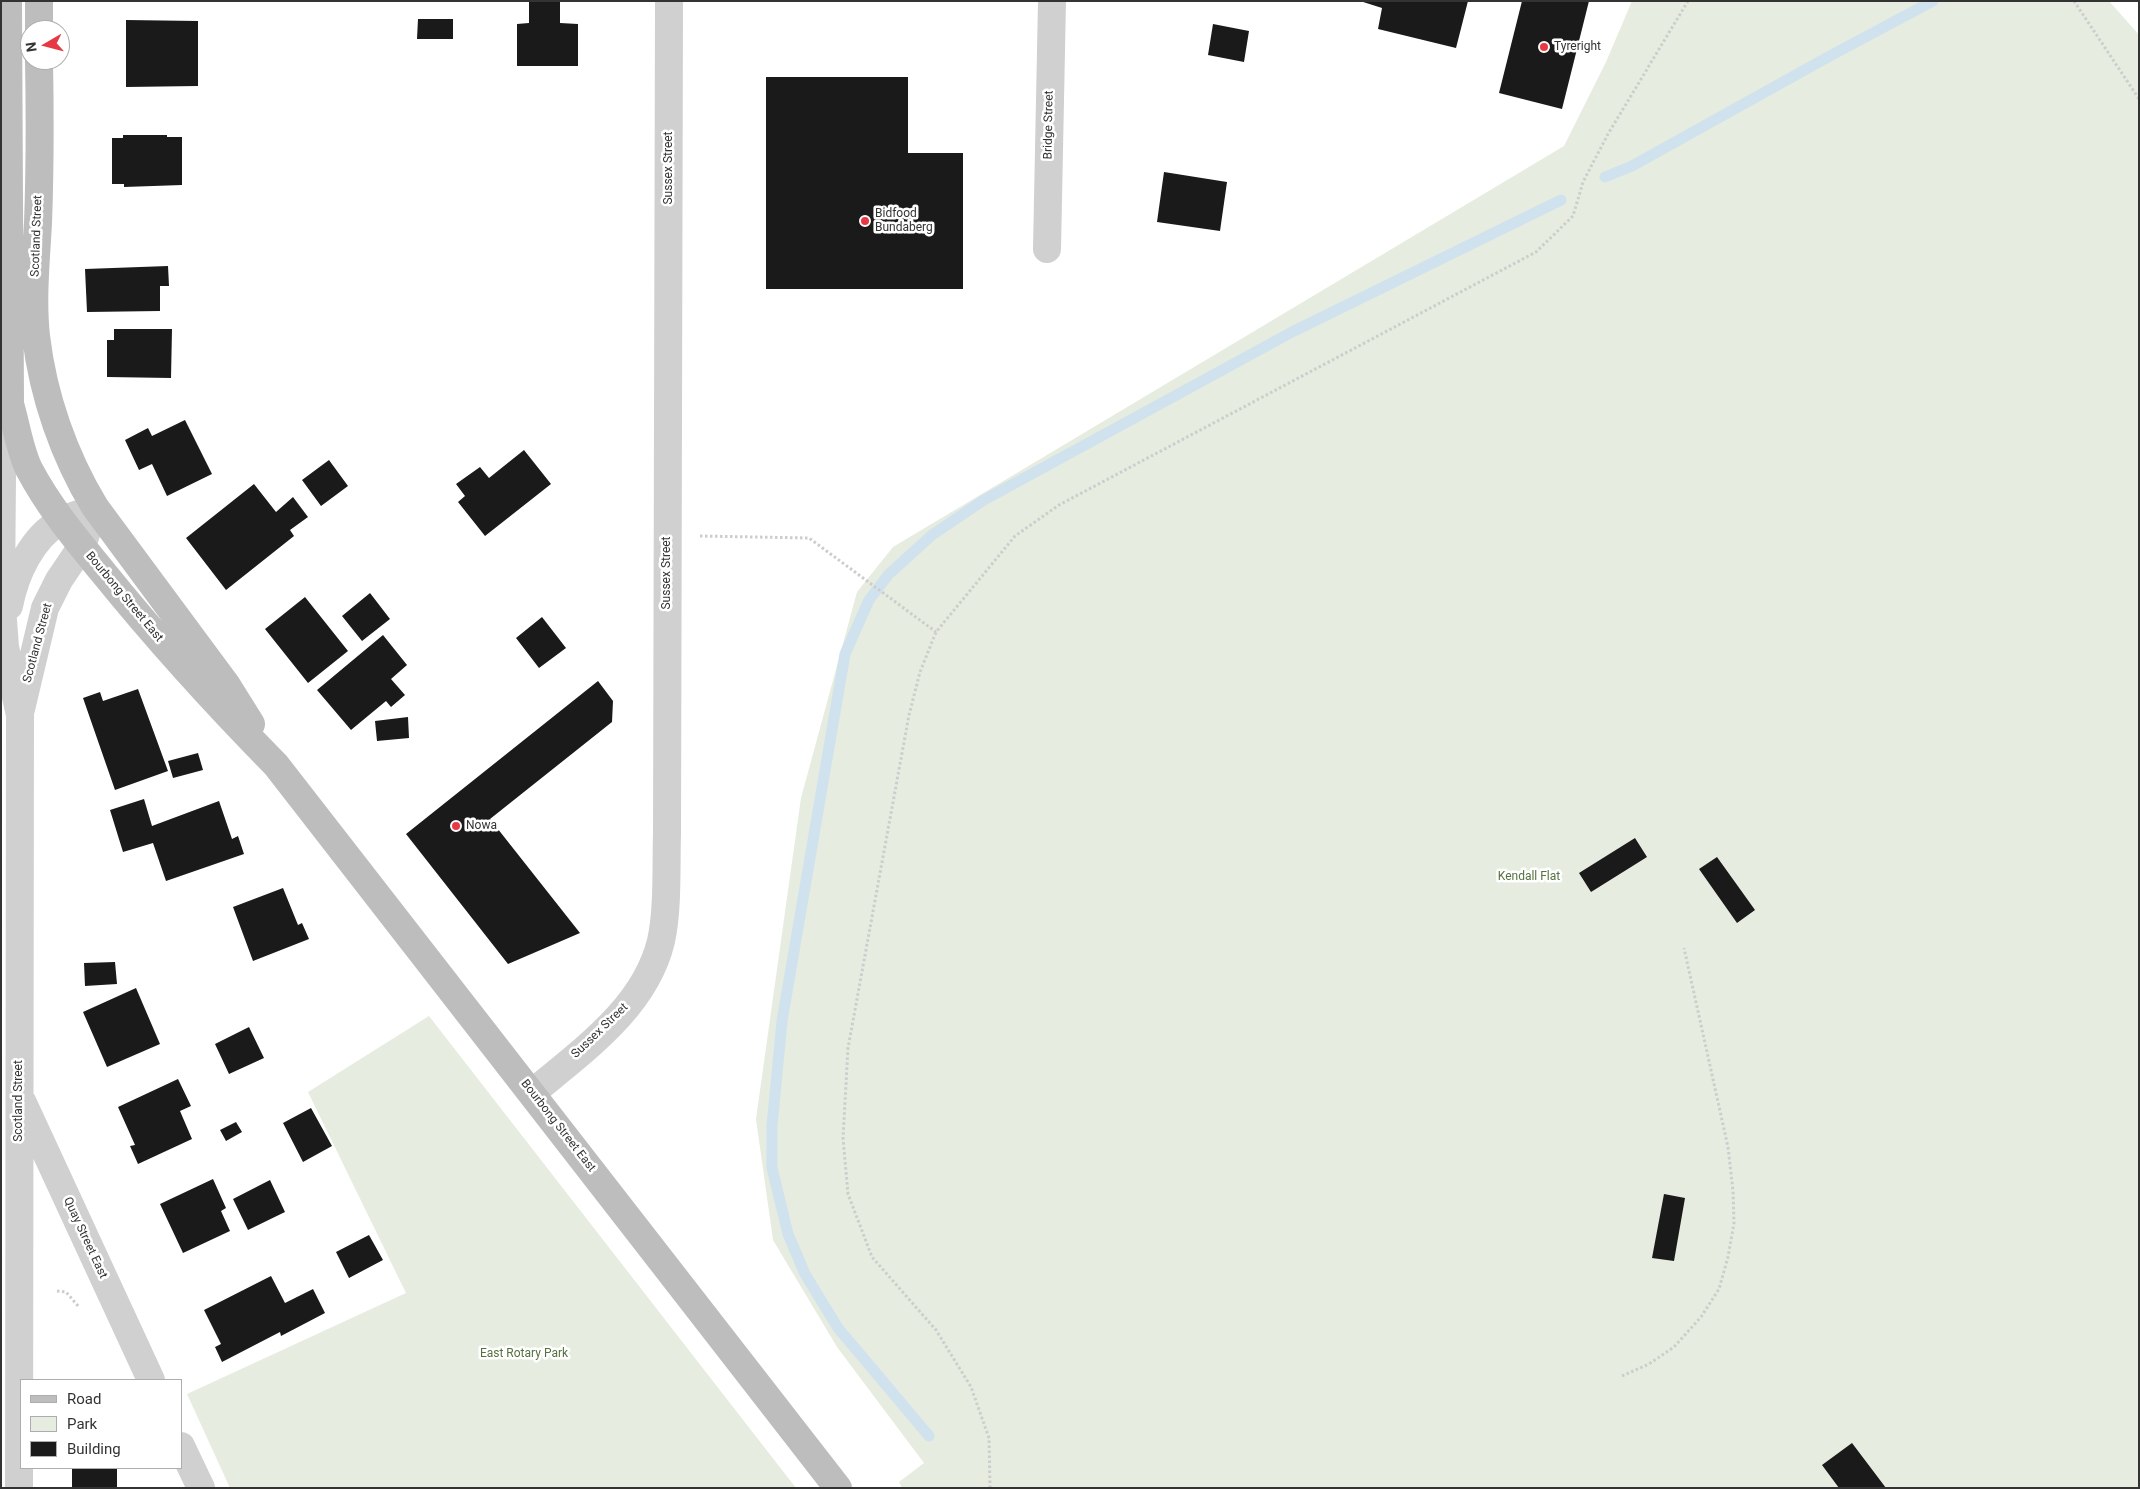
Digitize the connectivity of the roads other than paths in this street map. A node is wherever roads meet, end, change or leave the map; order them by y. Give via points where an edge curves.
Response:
1 (8, 1) edge
2 (39, 1) edge
3 (669, 1) edge
4 (1052, 1) edge
5 (39, 20) edge
6 (4, 62) edge
7 (20, 62) edge
8 (40, 70) edge
9 (1046, 249) dead end
10 (10, 404) junction
11 (62, 440) joint
12 (95, 507) junction
13 (61, 521) junction
14 (82, 546) junction
15 (4, 632) junction
16 (10, 715) edge
17 (276, 765) junction
18 (532, 1093) junction
19 (20, 1095) junction
20 (10, 1334) edge
21 (151, 1379) edge
22 (182, 1448) edge
23 (20, 1488) edge
24 (200, 1488) edge
25 (838, 1488) edge

1 - 6 main road, Scotland Street
2 - 5 main road
3 - 18 street, Sussex Street via 667,834 661,940 650,972 636,996 610,1025
4 - 9 street, Bridge Street
6 - 7 street
6 - 10 main road, Scotland Street
8 - 11 main road, Scotland Street via 36,336 45,385
10 - 13 main road, Bourbong Street East via 28,467
10 - 15 street, Scotland Street via 2,476 1,594
11 - 12 main road, Bourbong Street East
12 - 13 street, Scotland Street
12 - 14 street, Scotland Street
12 - 17 main road, Bourbong Street East via 226,684
13 - 14 main road, Bourbong Street East
13 - 15 street, Scotland Street via 40,538 20,570 10,595
14 - 16 street, Scotland Street via 45,608
14 - 17 main road, Bourbong Street East via 208,695
15 - 16 street, Scotland Street
16 - 19 street, Scotland Street
17 - 18 main road, Bourbong Street East
18 - 25 main road, Bourbong Street East
19 - 20 street, Scotland Street
19 - 21 street, Quay Street East
20 - 23 street, Scotland Street
22 - 24 street

